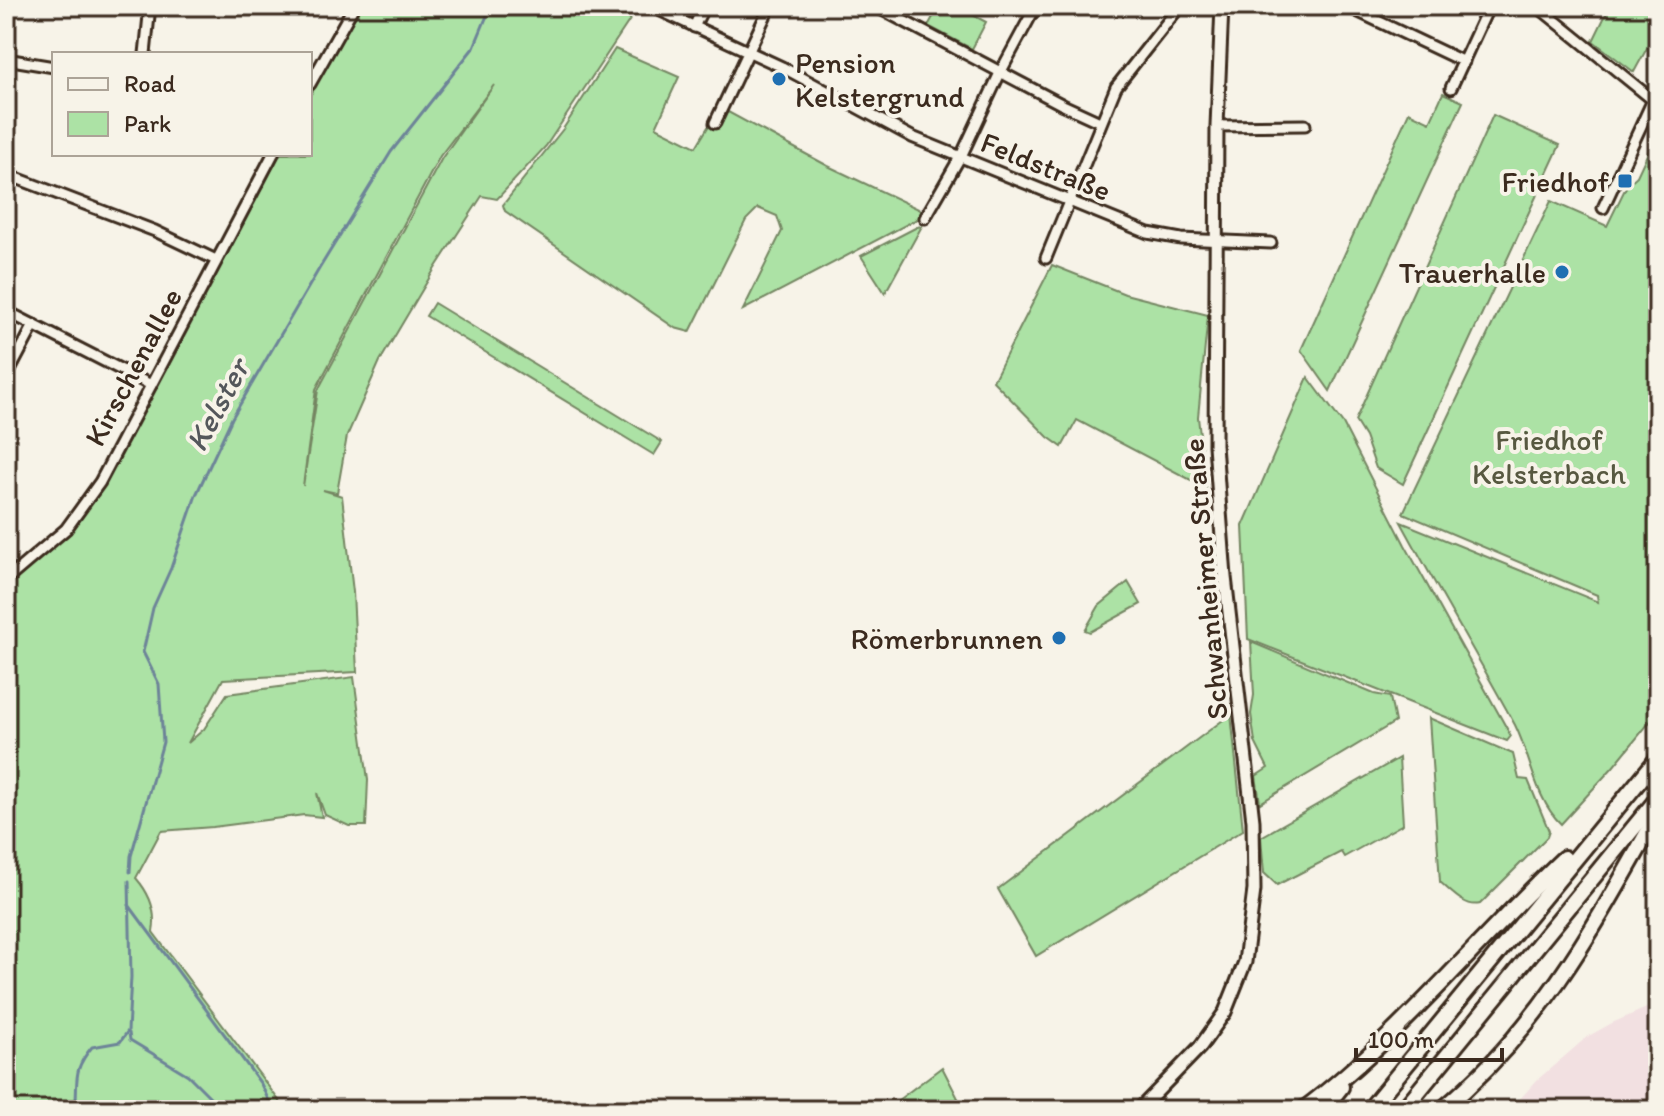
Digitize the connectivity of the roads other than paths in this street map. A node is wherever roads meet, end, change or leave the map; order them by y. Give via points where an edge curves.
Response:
1 (150, 6) edge
2 (354, 6) edge
3 (650, 6) edge
4 (704, 6) edge
5 (770, 6) edge
6 (875, 6) edge
7 (1036, 6) edge
8 (1180, 6) edge
9 (1222, 6) edge
10 (1346, 6) edge
11 (1489, 6) edge
12 (1537, 6) edge
13 (694, 27) junction
14 (145, 52) edge
15 (749, 52) junction
16 (6, 59) edge
17 (1464, 62) junction
18 (52, 67) edge
19 (1000, 73) junction
20 (312, 80) edge
21 (1451, 88) dead end
22 (1100, 122) junction
23 (715, 123) dead end
24 (1305, 125) dead end
25 (1217, 126) junction
26 (272, 156) edge
27 (959, 157) junction
28 (6, 174) edge
29 (1069, 201) junction
30 (1603, 208) dead end
31 (925, 218) dead end
32 (1216, 242) junction
33 (1271, 243) dead end
34 (1046, 258) dead end
35 (216, 260) junction
36 (6, 311) edge
37 (34, 325) junction
38 (6, 378) edge
39 (151, 385) junction
40 (6, 580) edge
41 (1658, 758) edge
42 (1658, 798) edge
43 (1658, 814) edge
44 (1609, 817) junction
45 (1362, 1062) junction
46 (1139, 1110) edge
47 (1303, 1110) edge
48 (1323, 1110) edge
49 (1369, 1110) edge
50 (1403, 1110) edge
51 (1442, 1110) edge

1 - 14 street
2 - 20 street
3 - 13 street, Feldstraße
4 - 13 street
5 - 15 street
6 - 19 street
7 - 19 street
8 - 22 street via 1120,78
9 - 25 street, Schwanheimer Straße
10 - 17 street
11 - 17 street
12 - 30 street via 1653,100
13 - 15 street, Feldstraße
15 - 23 street
15 - 27 street, Feldstraße
16 - 18 street
17 - 21 street
19 - 22 street
19 - 27 street
22 - 29 street
24 - 25 street
25 - 32 street, Schwanheimer Straße
26 - 35 street, Kirschenallee
27 - 29 street, Feldstraße
27 - 31 street
28 - 35 street
29 - 32 street, Feldstraße via 1148,233
29 - 34 street
32 - 33 street, Feldstraße
32 - 46 street, Schwanheimer Straße via 1217,469 1253,821 1254,890 1245,962 1225,1012 1200,1047
35 - 39 street, Kirschenallee
36 - 37 street
37 - 38 street
37 - 39 street
39 - 40 street, Kirschenallee via 83,507
41 - 44 highway
42 - 50 highway
43 - 51 highway via 1541,1007 1489,1069
44 - 45 highway
44 - 49 highway
45 - 47 highway
45 - 48 highway

